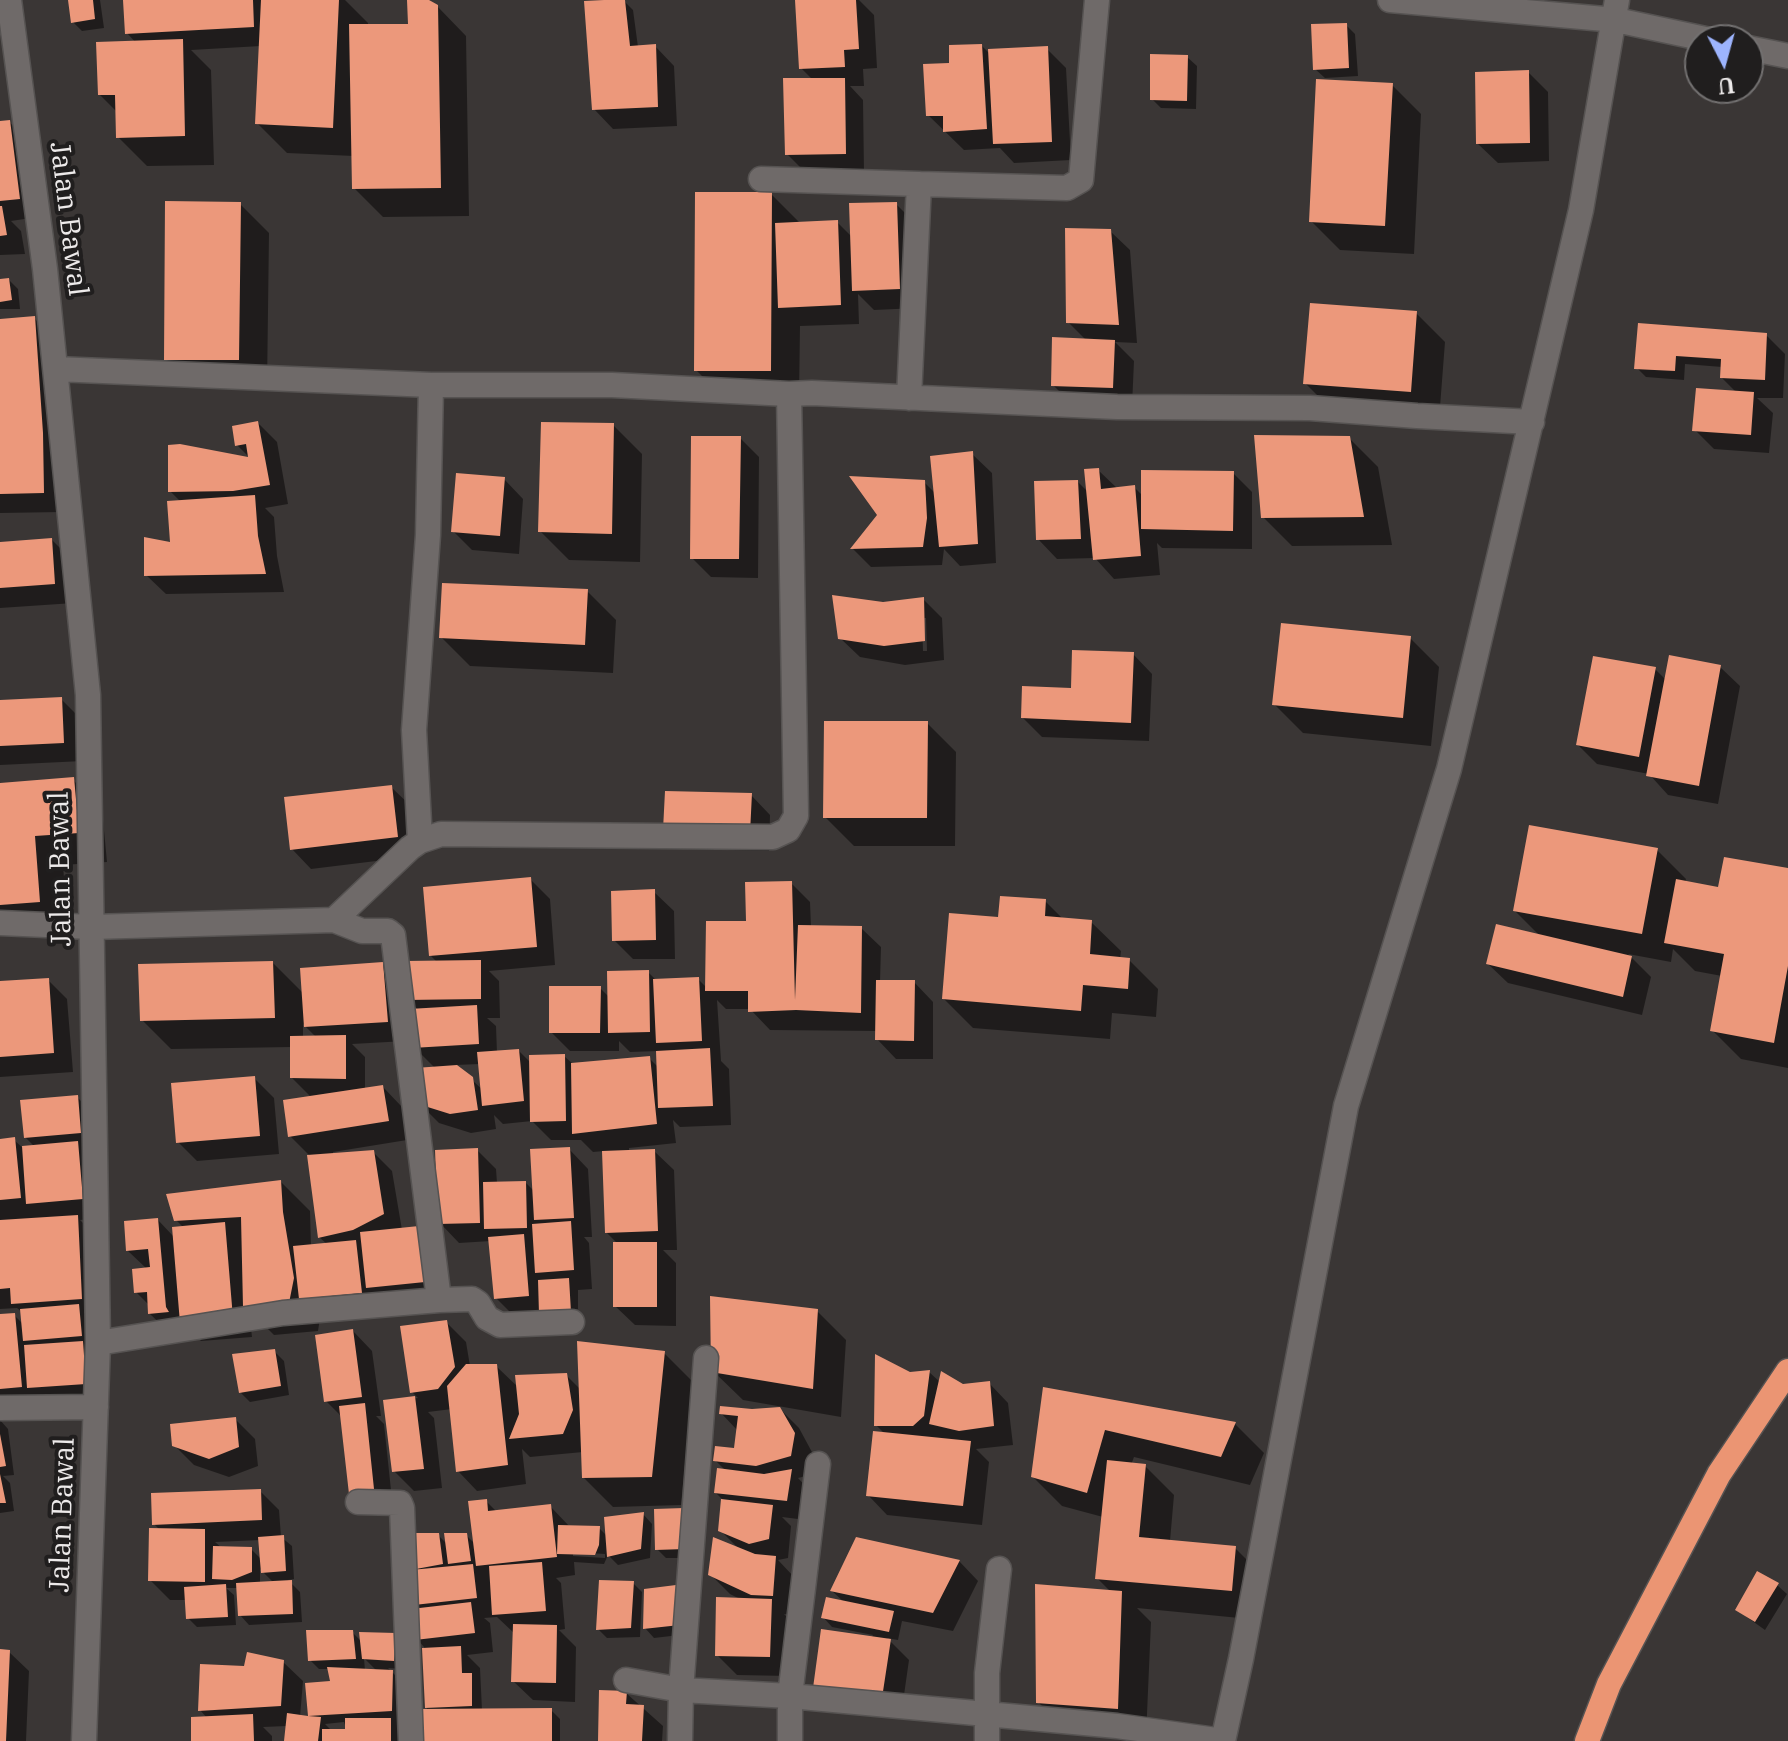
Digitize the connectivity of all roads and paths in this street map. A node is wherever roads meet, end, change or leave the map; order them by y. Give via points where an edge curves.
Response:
1 (9, 0) edge
2 (1097, 0) edge
3 (1390, 0) edge
4 (1617, 10) edge
5 (1684, 32) edge
6 (1764, 51) edge
7 (1788, 56) edge
8 (761, 179) dead end
9 (919, 184) junction
10 (65, 369) junction
11 (431, 385) junction
12 (789, 394) junction
13 (909, 398) junction
14 (1532, 422) junction
15 (420, 841) junction
16 (334, 920) junction
17 (0, 923) edge
18 (92, 933) junction
19 (439, 1300) junction
20 (572, 1322) dead end
21 (98, 1343) junction
22 (706, 1358) dead end
23 (1788, 1371) edge
24 (96, 1407) junction
25 (0, 1408) edge
26 (818, 1464) dead end
27 (358, 1502) dead end
28 (999, 1569) dead end
29 (626, 1680) dead end
30 (681, 1690) junction
31 (790, 1696) junction
32 (987, 1715) junction
33 (84, 1741) edge
34 (411, 1741) edge
35 (680, 1741) edge
36 (790, 1741) edge
37 (987, 1741) edge
38 (1223, 1741) edge
39 (1587, 1741) edge

1 - 10 street, Jalan Bawal via 45,269
2 - 9 street via 1081,180 1067,188
3 - 4 street
4 - 5 street
4 - 14 street via 1581,210
6 - 7 street
8 - 9 street
9 - 13 street
10 - 11 street
10 - 18 street, Jalan Bawal via 88,695
11 - 12 street via 612,385
11 - 15 street via 428,535 414,730
12 - 13 street
12 - 15 street via 796,816 788,830 773,837 441,834
13 - 14 street via 1310,408
14 - 38 street via 1449,769 1346,1106
15 - 16 street
16 - 18 street
16 - 19 street via 393,935
17 - 18 street
18 - 21 street, Jalan Bawal
19 - 20 street via 472,1299 500,1325
19 - 21 street via 283,1313
21 - 24 street, Jalan Bawal
22 - 30 street
23 - 39 highway via 1719,1474 1609,1684
24 - 25 street
24 - 33 street, Jalan Bawal
26 - 31 street
27 - 34 street via 393,1502 402,1508
28 - 32 street
29 - 30 street
30 - 31 street
30 - 35 street
31 - 32 street
31 - 36 street
32 - 37 street
32 - 38 street

